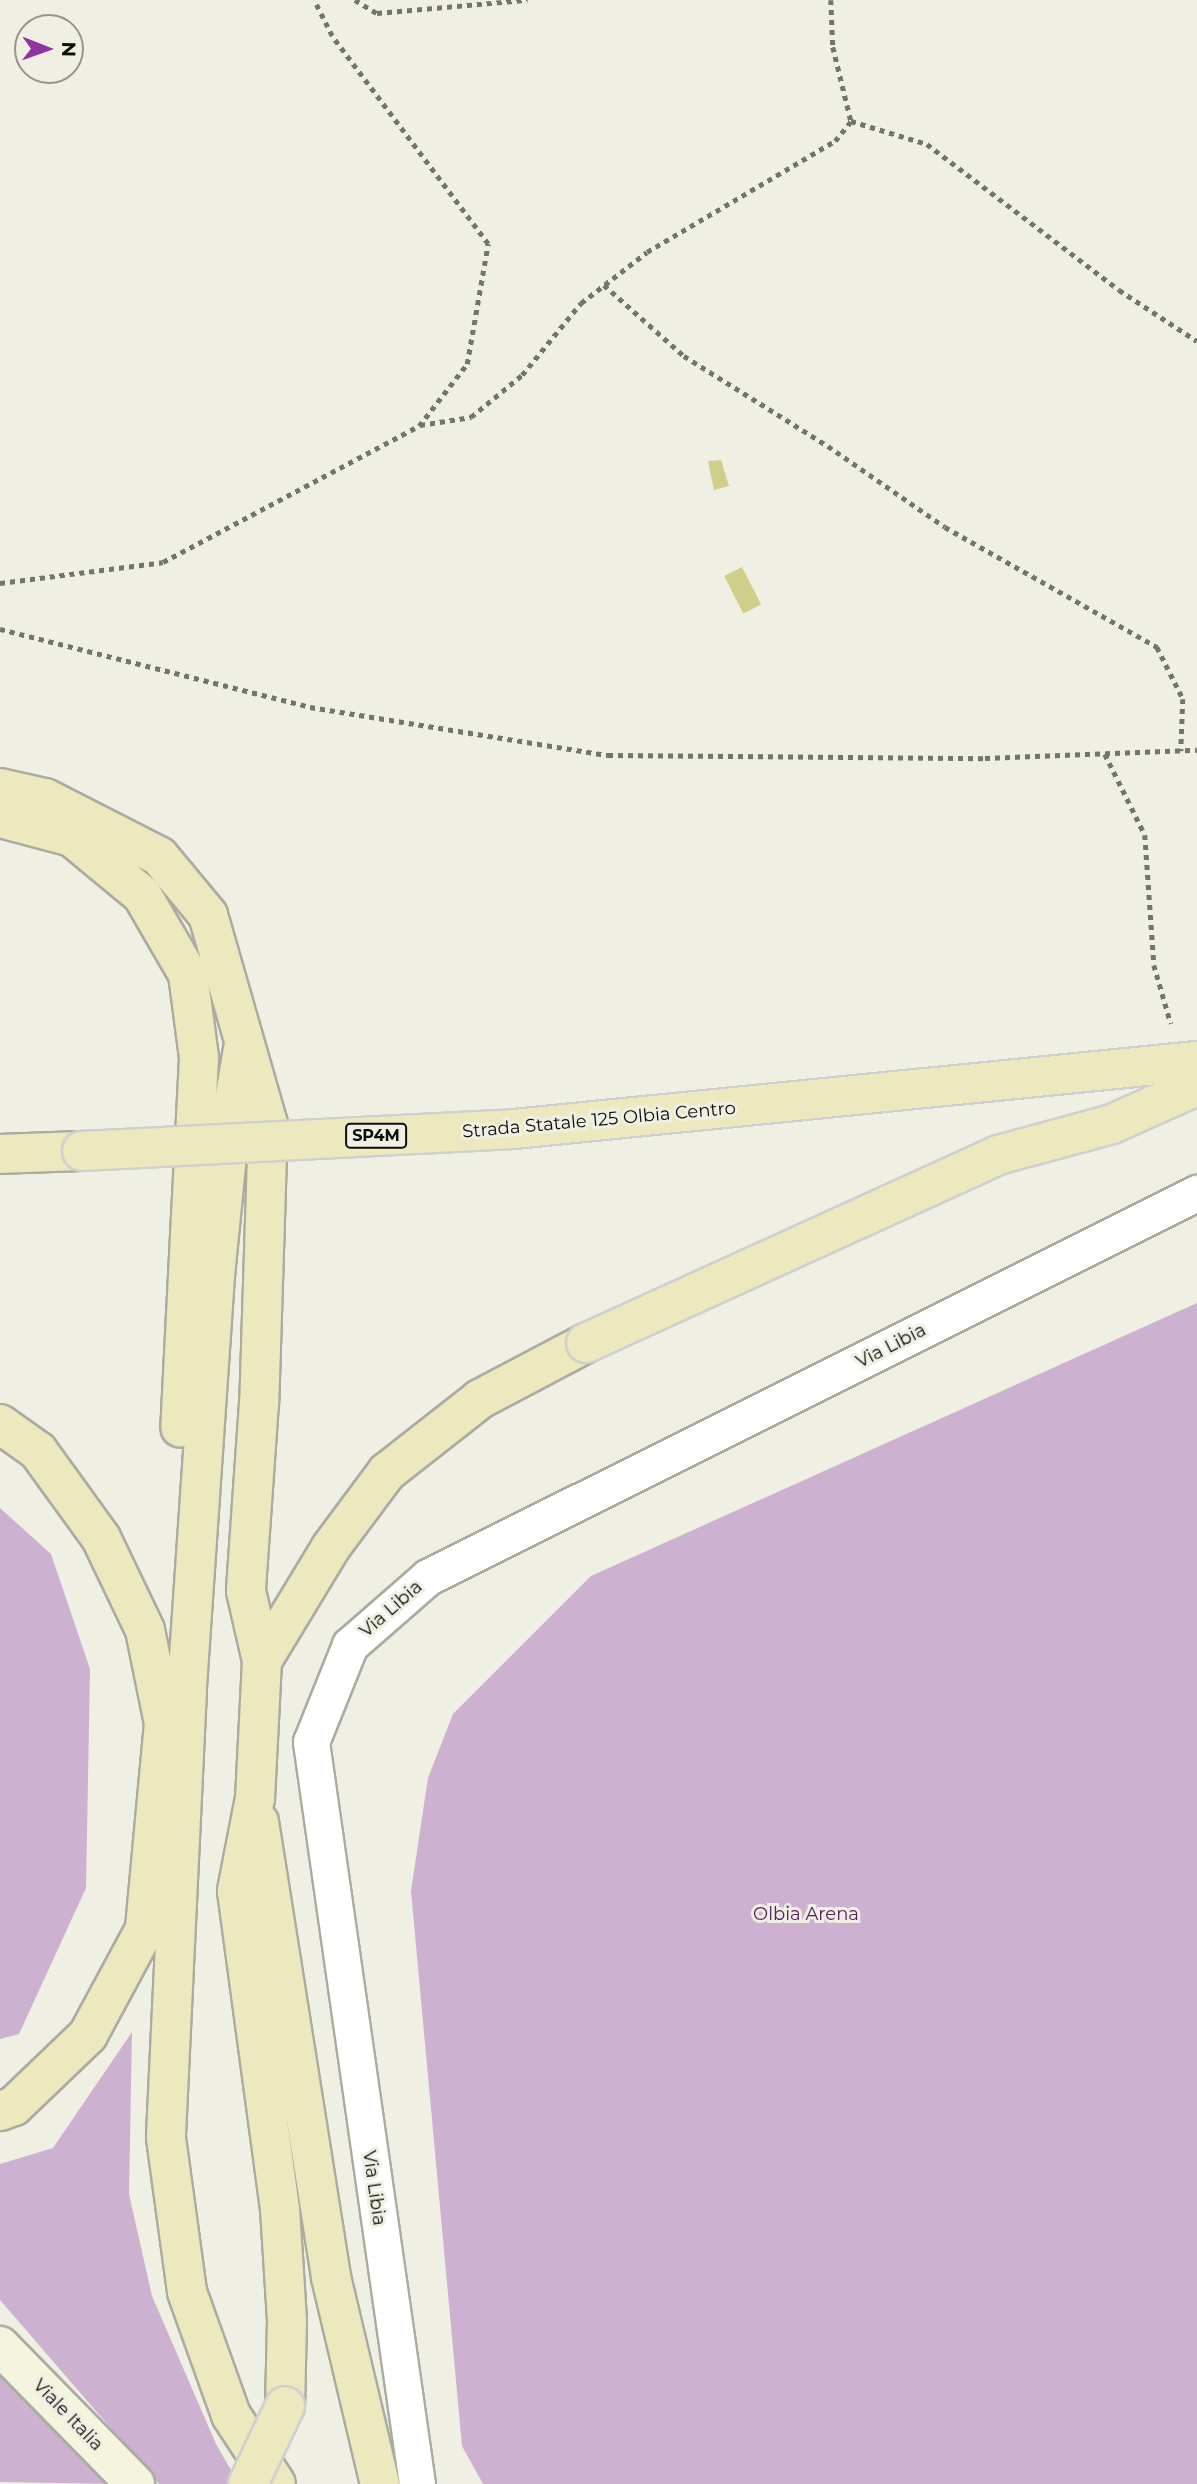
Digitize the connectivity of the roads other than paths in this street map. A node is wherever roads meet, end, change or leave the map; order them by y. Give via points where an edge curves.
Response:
1 (0, 788) edge
2 (0, 818) edge
3 (245, 1038) junction
4 (1197, 1061) edge
5 (1197, 1086) edge
6 (0, 1154) edge
7 (1197, 1193) edge
8 (0, 1424) edge
9 (261, 1661) junction
10 (164, 1723) junction
11 (255, 1798) junction
12 (0, 2111) edge
13 (0, 2346) edge
14 (135, 2484) edge
15 (248, 2484) edge
16 (276, 2484) edge
17 (380, 2484) edge
18 (417, 2484) edge

1 - 3 main road via 45,798 159,856 208,915
2 - 10 main road via 72,837 142,895 188,974 199,1058 182,1361 175,1608
3 - 9 main road via 268,1124 259,1403 246,1591
3 - 16 main road via 230,1125 215,1276 187,1690 166,2137 187,2292 232,2416
4 - 6 main road, Strada Statale 125 Olbia Centro / SP4M, bridge via 540,1127
5 - 9 main road, bridge via 1112,1124 998,1155 586,1343 480,1399 387,1472 331,1547
7 - 18 street, Via Libia via 428,1577 350,1645 311,1742
8 - 10 main road via 38,1451 101,1538 145,1630
9 - 11 main road
10 - 12 main road via 145,1929 88,2035 14,2106
11 - 15 main road, bridge via 237,1891 280,2209 287,2320 285,2406
11 - 17 main road via 331,2277
13 - 14 main road, Viale Italia

